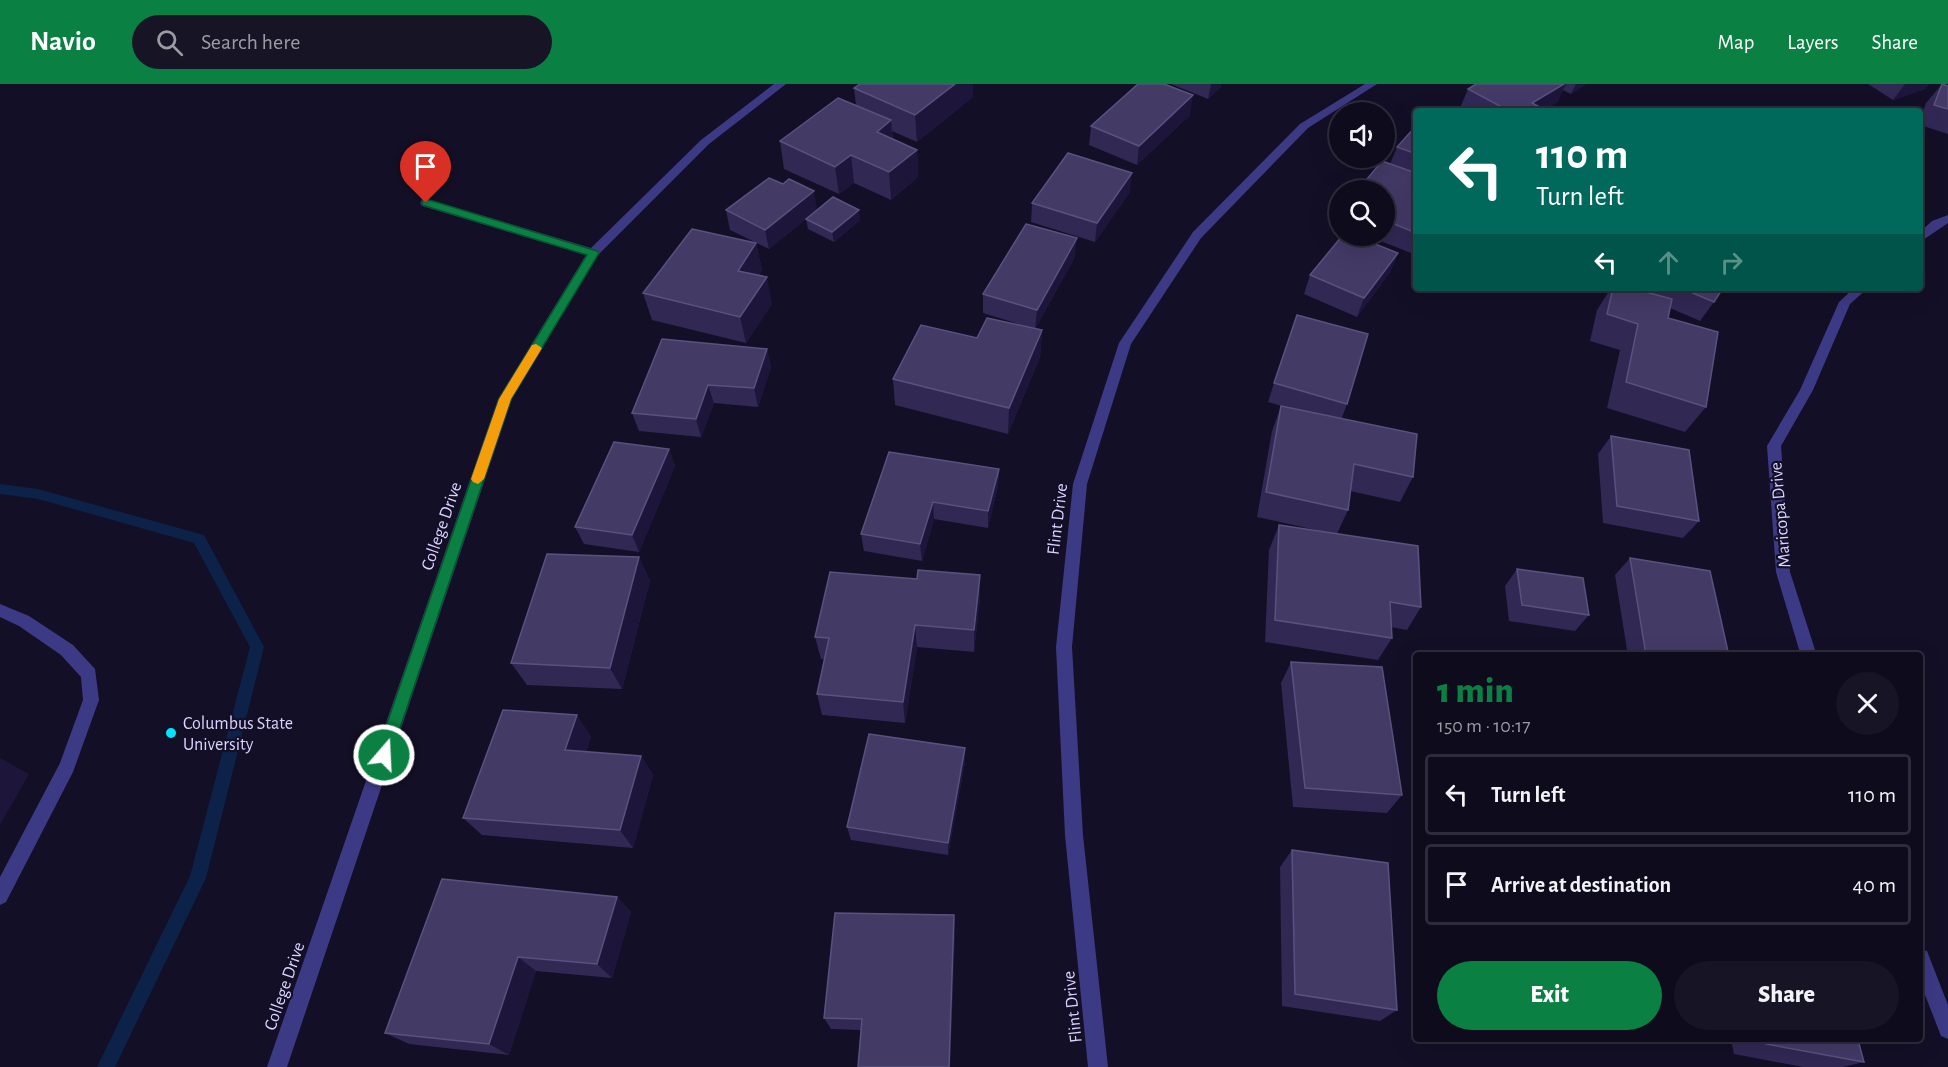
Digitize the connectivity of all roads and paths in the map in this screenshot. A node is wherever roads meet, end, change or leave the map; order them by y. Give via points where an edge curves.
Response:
1 (781, 84) edge
2 (1364, 85) edge
3 (426, 203) dead end
4 (1948, 219) edge
5 (1923, 235) edge
6 (593, 253) junction
7 (1858, 291) edge
8 (0, 610) edge
9 (1808, 652) edge
10 (0, 896) edge
11 (1923, 966) edge
12 (1948, 1029) edge
13 (277, 1067) edge
14 (1098, 1067) edge

1 - 6 street, College Drive via 705,142
2 - 14 street, Flint Drive via 1304,126 1197,235 1125,343 1080,484 1064,647 1074,835
3 - 6 street
4 - 5 street
6 - 13 street, College Drive via 505,399
7 - 9 street, Maricopa Drive via 1845,302 1806,390 1774,446 1783,572
8 - 10 street via 67,650 89,674 91,700 66,766
11 - 12 street

